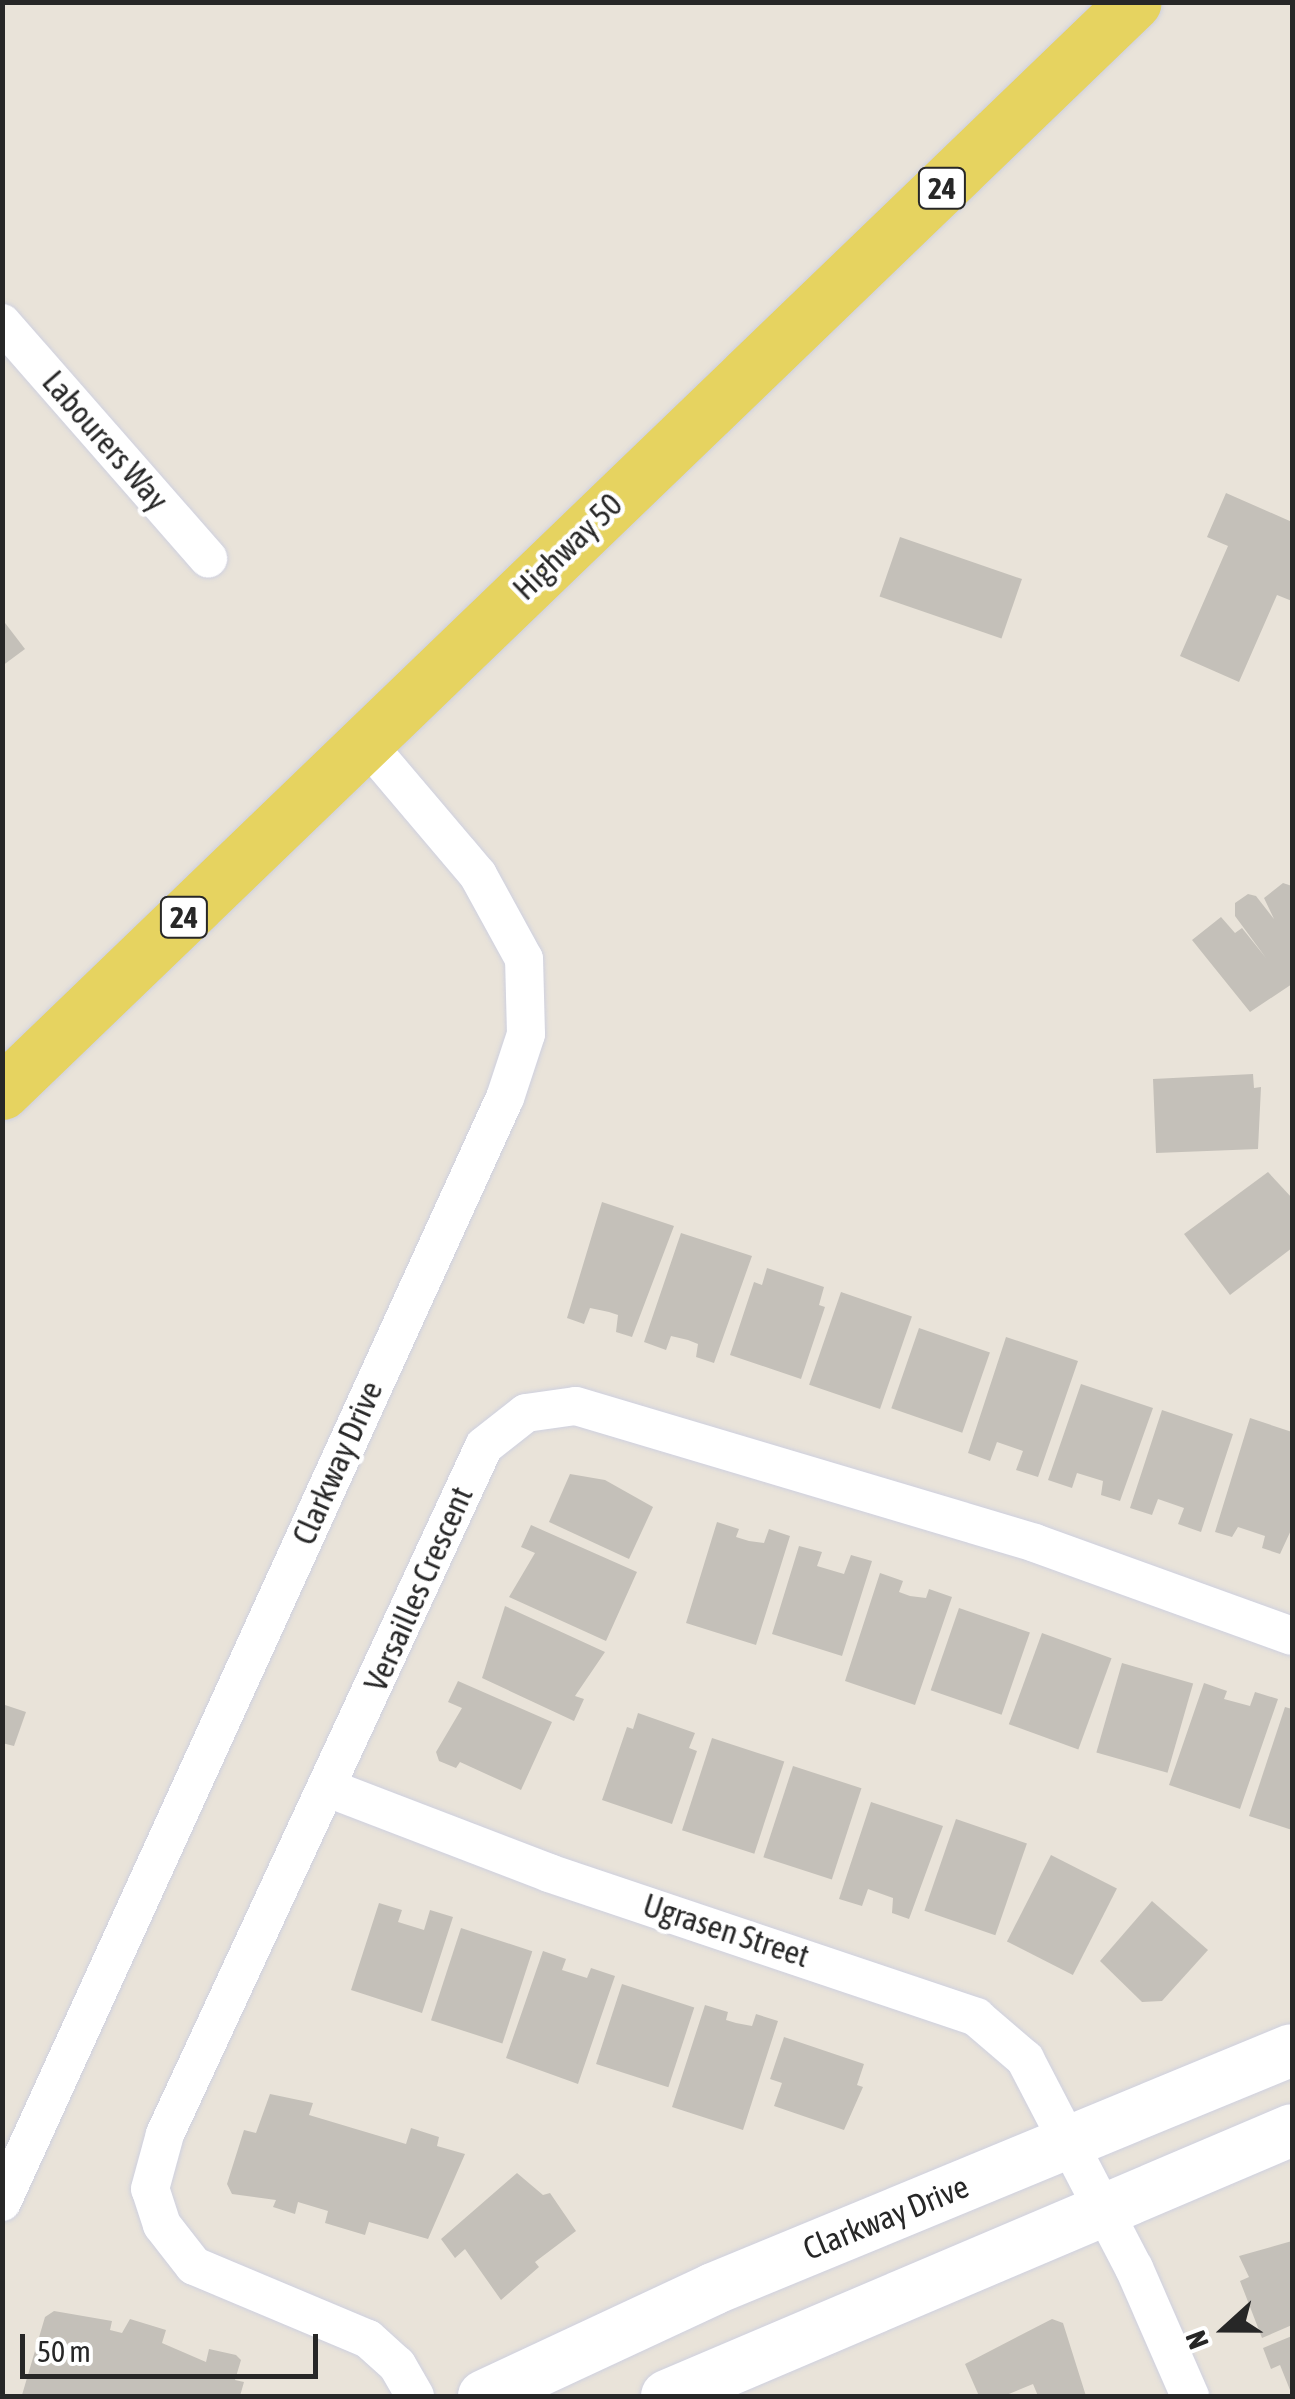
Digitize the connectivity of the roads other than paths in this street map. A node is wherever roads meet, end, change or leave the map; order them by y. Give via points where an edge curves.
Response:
1 (1134, 2) edge
2 (2, 323) edge
3 (208, 558) dead end
4 (366, 743) junction
5 (2, 1092) edge
6 (1292, 1636) edge
7 (328, 1788) junction
8 (1292, 2050) edge
9 (1292, 2130) edge
10 (1072, 2141) junction
11 (2, 2202) edge
12 (1100, 2210) junction
13 (415, 2396) edge
14 (484, 2396) edge
15 (667, 2396) edge
16 (1190, 2396) edge

1 - 4 main road, Highway 50 / 24
2 - 3 street, Labourers Way
4 - 5 main road, Highway 50 / 24
4 - 11 street, Clarkway Drive via 478,875 506,925 524,959 526,1034 506,1098
6 - 7 street, Versailles Crescent via 1035,1543 576,1406 526,1413 484,1446
7 - 10 street, Ugrasen Street via 549,1873 976,2017 1025,2059
7 - 13 street, Versailles Crescent via 165,2134 150,2188 162,2226 194,2266 368,2339 397,2364
8 - 10 street, Clarkway Drive
9 - 12 street
10 - 12 street, Ugrasen Street
10 - 14 street, Clarkway Drive via 568,2352
12 - 15 street
12 - 16 street, Ugrasen Street via 1134,2268

